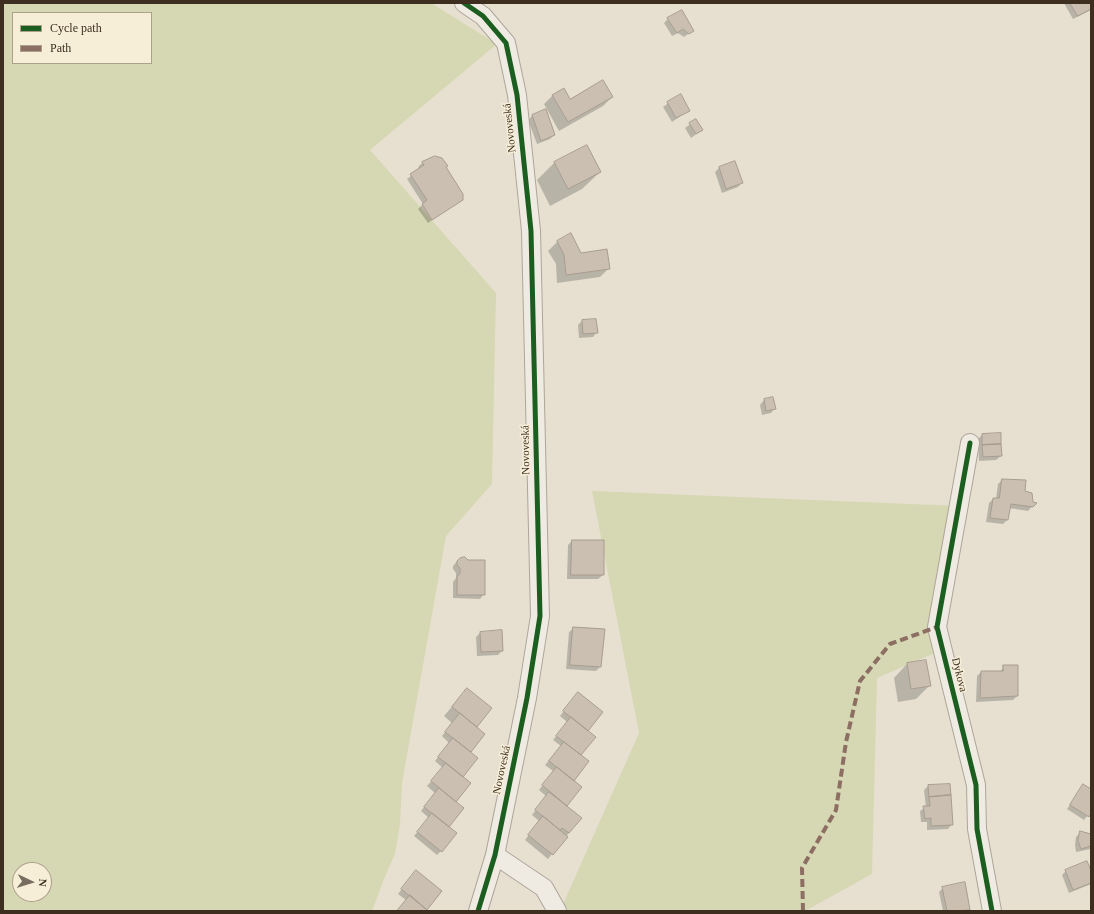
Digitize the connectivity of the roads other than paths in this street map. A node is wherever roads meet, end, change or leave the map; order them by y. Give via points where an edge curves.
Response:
1 (464, 3) edge
2 (970, 443) dead end
3 (495, 855) junction
4 (478, 911) edge
5 (557, 911) edge
6 (992, 911) edge

1 - 3 street, Novoveská via 483,16 506,43 517,95 531,231 540,616 527,698
2 - 6 street, Dykova via 937,627 976,785 977,829
3 - 4 street, Novoveská
3 - 5 street via 544,888

